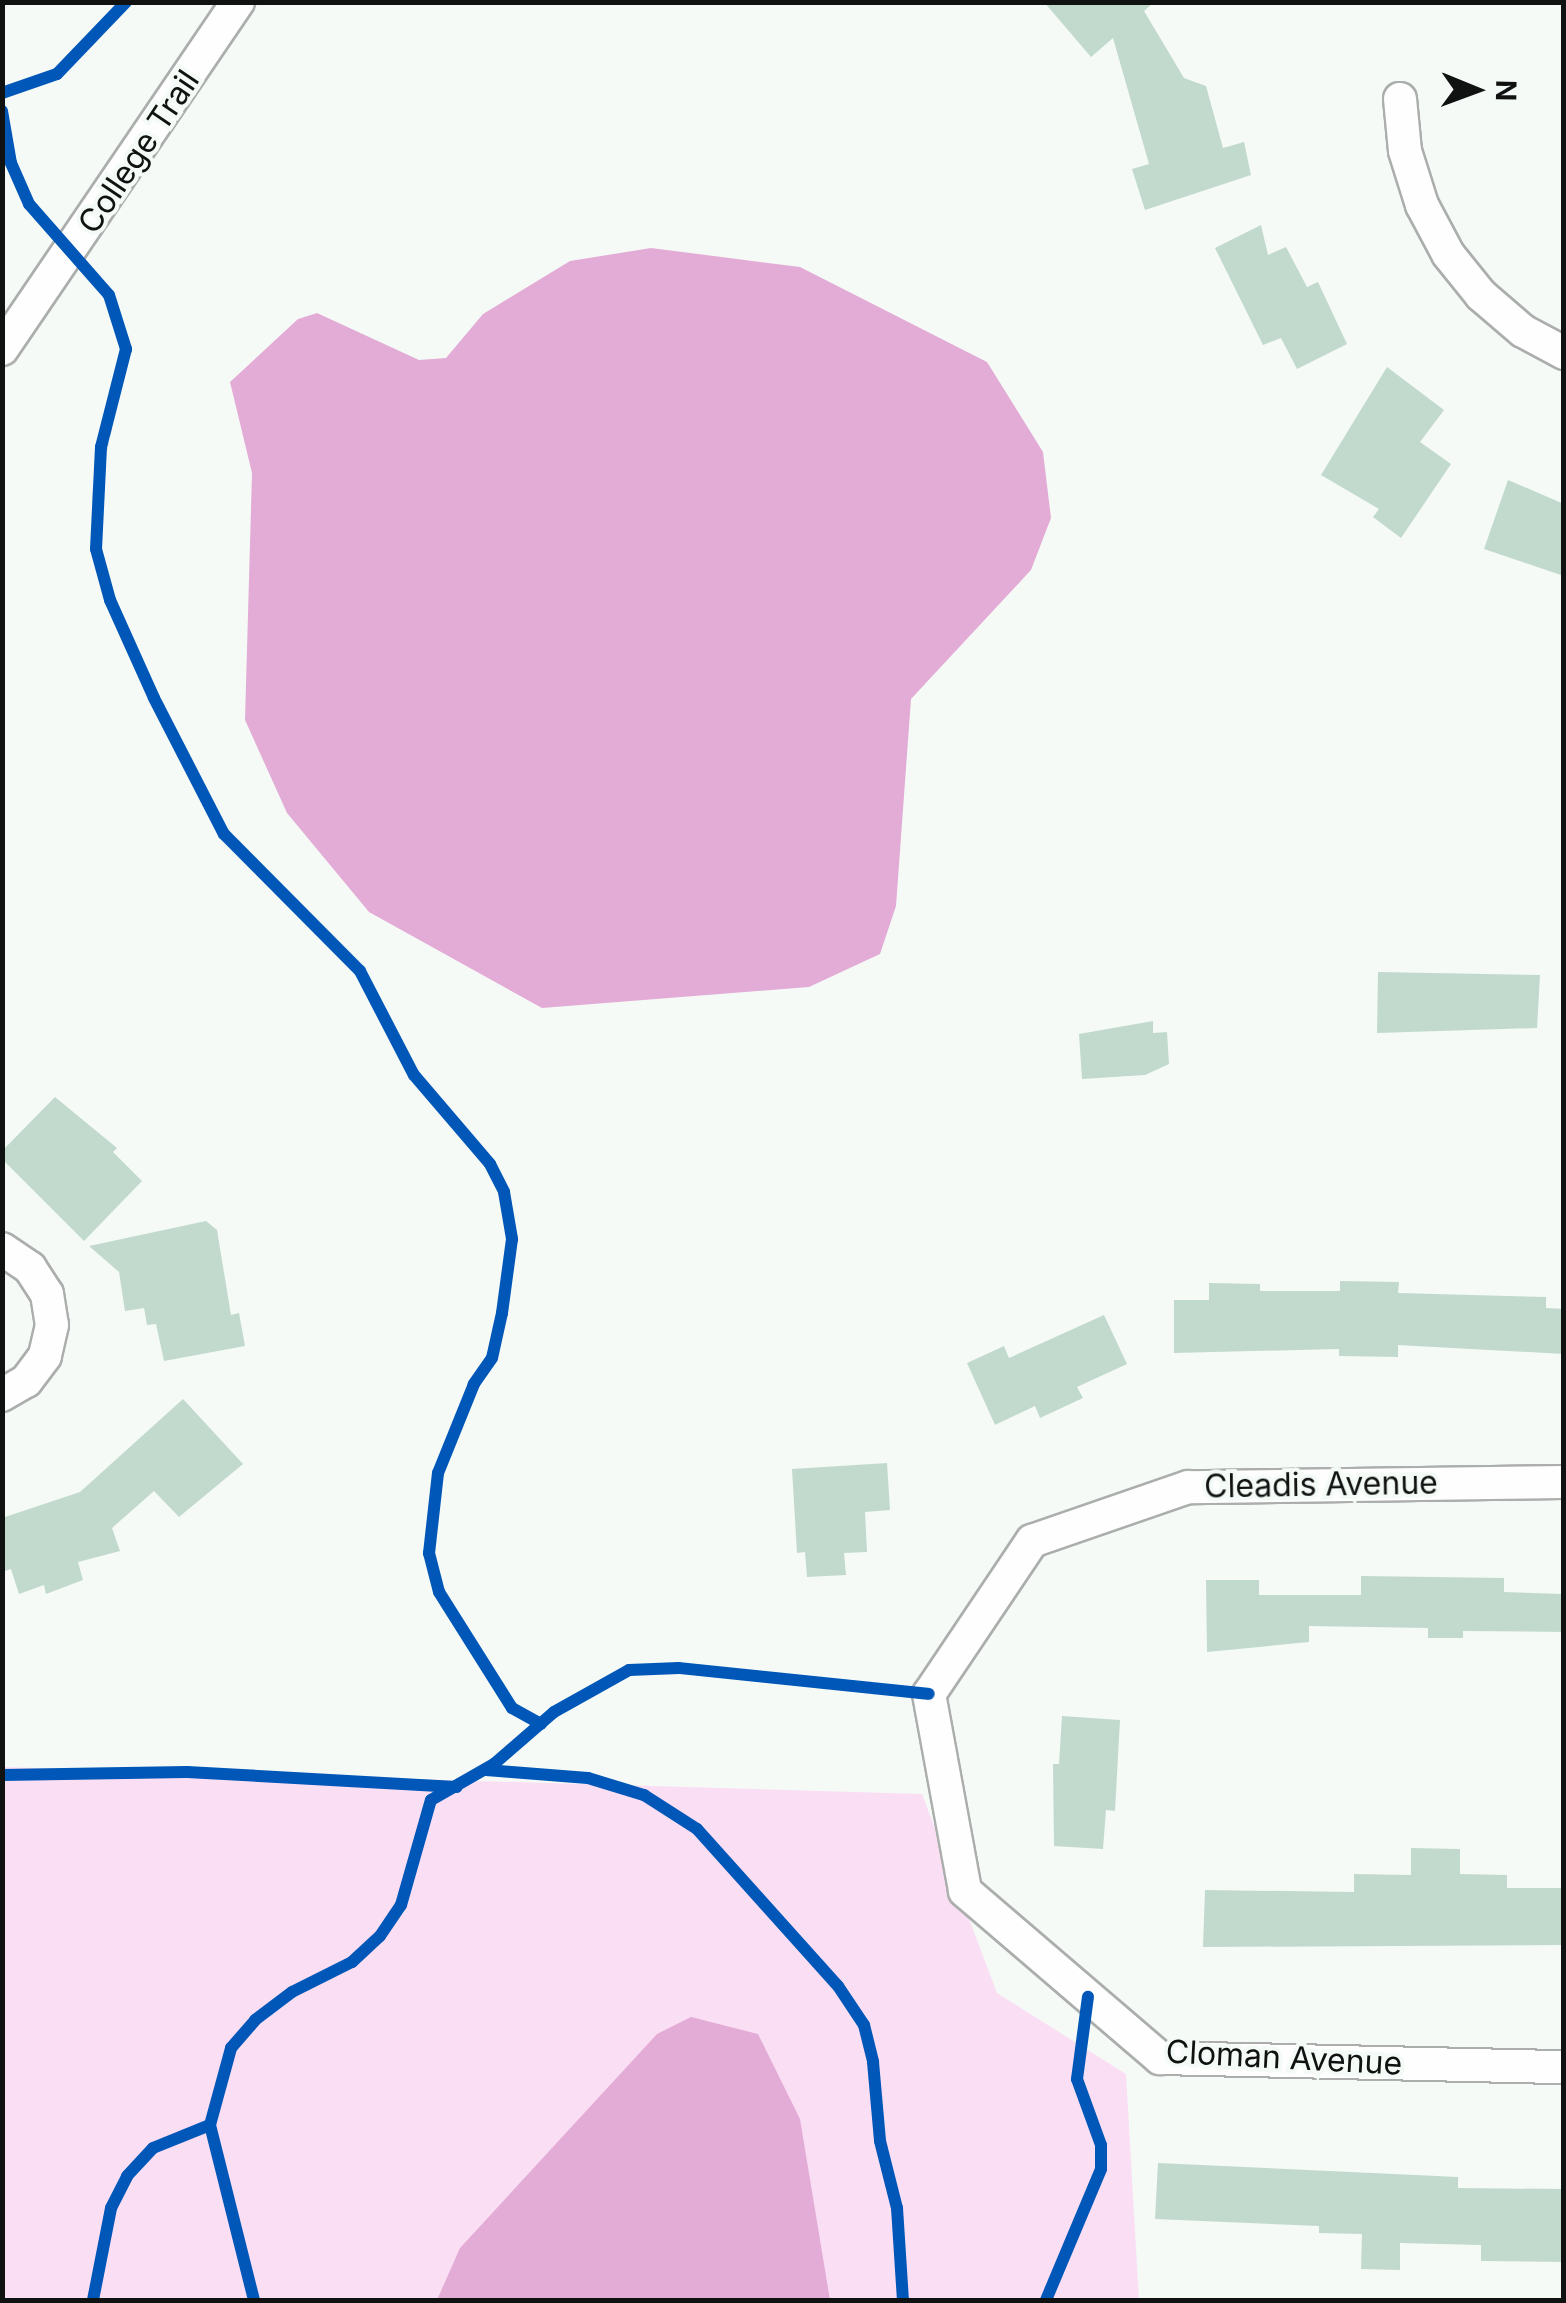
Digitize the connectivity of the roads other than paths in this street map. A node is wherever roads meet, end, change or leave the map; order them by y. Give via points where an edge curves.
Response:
1 (238, 2) edge
2 (1400, 99) dead end
3 (2, 349) edge
4 (1564, 353) edge
5 (2, 1249) edge
6 (2, 1396) edge
7 (1564, 1482) edge
8 (929, 1694) joint
9 (1564, 2067) edge

1 - 3 street, College Trail
2 - 4 street via 1405,151 1422,205 1448,254 1481,296 1523,331
5 - 6 street via 30,1268 47,1294 52,1325 45,1356 26,1381
7 - 8 street, Cleadis Avenue via 1188,1487 1032,1541
8 - 9 street, Cloman Avenue via 965,1891 1160,2058

